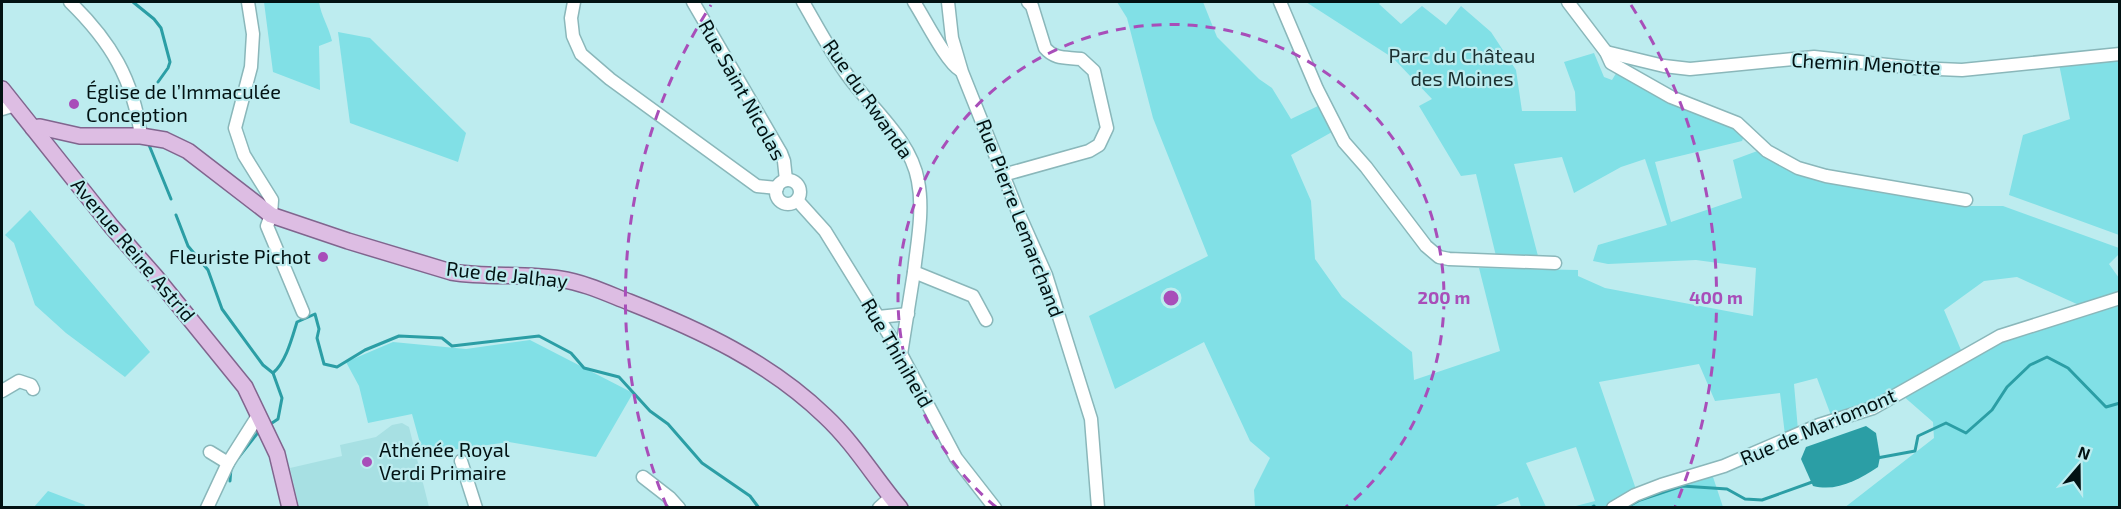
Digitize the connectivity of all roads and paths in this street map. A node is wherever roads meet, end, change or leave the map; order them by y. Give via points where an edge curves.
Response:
1 (70, 2) edge
2 (248, 2) edge
3 (574, 2) edge
4 (693, 2) edge
5 (803, 2) edge
6 (914, 2) edge
7 (948, 2) edge
8 (1028, 2) edge
9 (1280, 2) edge
10 (1568, 2) edge
11 (1606, 52) junction
12 (2120, 54) edge
13 (963, 72) junction
14 (2, 89) edge
15 (8, 107) edge
16 (33, 128) junction
17 (141, 136) junction
18 (1003, 175) junction
19 (781, 184) junction
20 (797, 200) junction
21 (1966, 200) dead end
22 (271, 215) junction
23 (1555, 263) dead end
24 (914, 272) junction
25 (2120, 298) edge
26 (303, 312) dead end
27 (908, 314) junction
28 (878, 317) junction
29 (986, 320) dead end
30 (900, 354) junction
31 (33, 389) dead end
32 (2, 392) edge
33 (260, 414) junction
34 (210, 452) dead end
35 (461, 461) dead end
36 (228, 463) junction
37 (643, 477) dead end
38 (890, 504) edge
39 (207, 507) edge
40 (290, 507) edge
41 (476, 507) edge
42 (679, 507) edge
43 (995, 507) edge
44 (1098, 507) edge
45 (1613, 507) edge

1 - 17 street via 91,22 118,61 129,84
2 - 22 street via 253,34 251,68 235,128 244,155 272,200
3 - 19 street, Rue Thiniheid via 573,36 581,54 757,186
4 - 19 street, Rue Saint Nicolas via 781,153
5 - 24 street, Rue du Rwanda via 847,75 898,137 915,167 920,201
6 - 13 street via 955,68
7 - 13 street, Rue Pierre Lemarchand via 952,38
8 - 18 street via 1048,52 1082,59 1094,71 1107,128 1104,139 1089,151
9 - 23 street via 1344,142 1426,246 1439,257 1449,259
10 - 11 street
11 - 12 street, Chemin Menotte via 1690,69 1814,57 1962,70
11 - 21 street via 1611,63 1671,97 1737,123 1767,151 1798,168 1826,177
13 - 18 street, Rue Pierre Lemarchand
14 - 15 main road, Avenue Reine Astrid
15 - 16 main road, Avenue Reine Astrid
16 - 17 main road, Rue de Jalhay via 80,136
16 - 33 main road, Avenue Reine Astrid via 245,387
17 - 22 main road, Rue de Jalhay via 165,140 188,151
18 - 44 street, Rue Pierre Lemarchand via 1046,275 1090,419
19 - 20 street, Rue Thiniheid via 790,180 797,184
19 - 20 street, Rue Thiniheid via 777,196 782,202
20 - 28 street, Rue Thiniheid via 825,231
22 - 26 street via 267,226
22 - 38 main road, Rue de Jalhay via 451,272 585,284 685,323 751,359 826,416 846,438
24 - 27 street, Rue du Rwanda
24 - 29 street via 973,296
25 - 45 street, Rue de Mariomont via 2000,336 1873,408 1819,425 1724,466 1661,485
27 - 28 street
27 - 30 street, Rue du Rwanda
28 - 30 street, Rue Thiniheid
30 - 43 street, Rue Thiniheid via 956,458
31 - 32 street via 19,381
33 - 36 street
33 - 40 main road, Avenue Reine Astrid via 277,454
34 - 36 street
35 - 41 street
36 - 39 street
37 - 42 street

